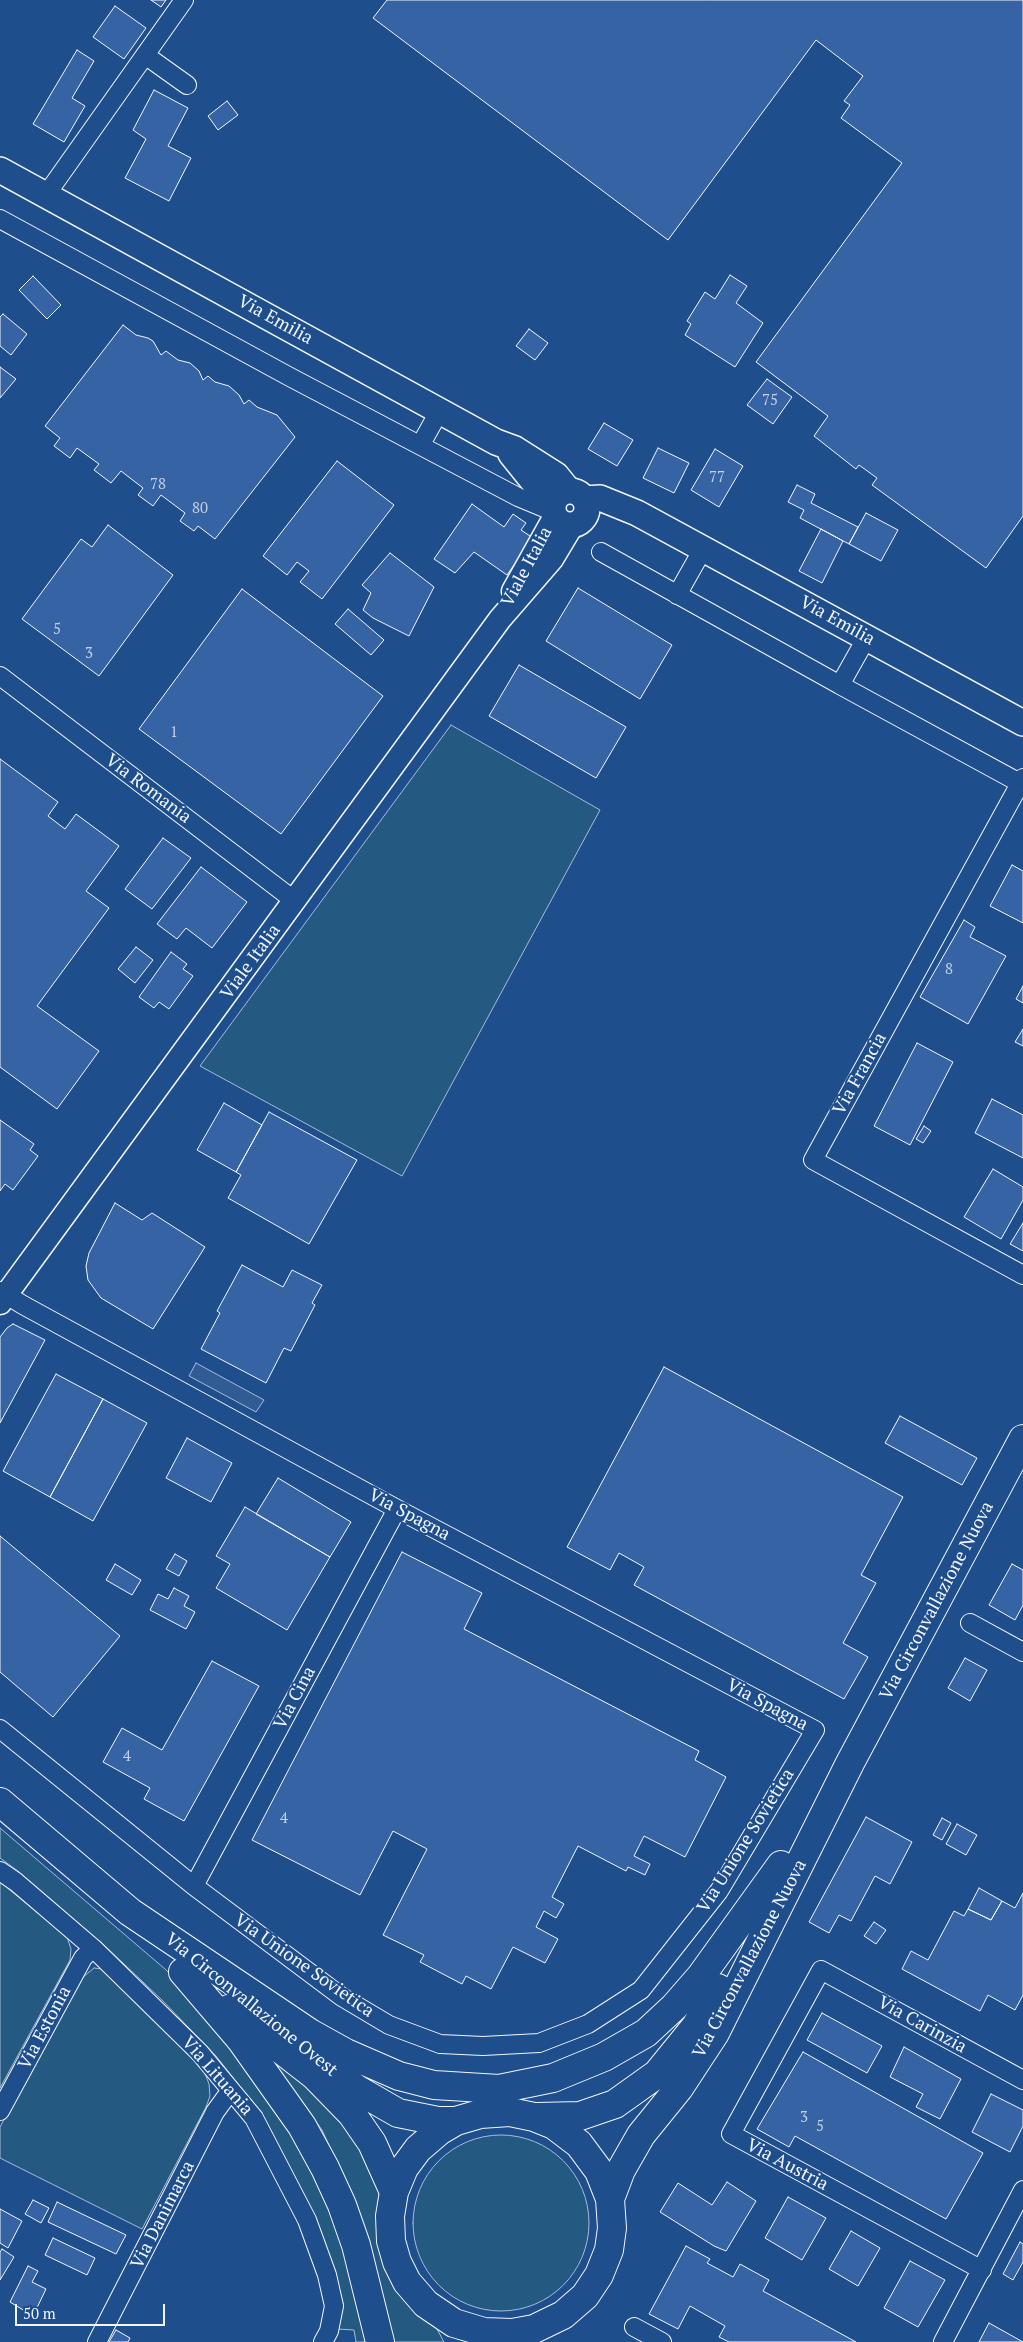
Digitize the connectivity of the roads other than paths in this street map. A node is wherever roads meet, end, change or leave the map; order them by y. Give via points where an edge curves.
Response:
1 (184, 0) edge
2 (146, 55) junction
3 (187, 85) dead end
4 (0, 170) edge
5 (46, 195) junction
6 (0, 219) edge
7 (440, 410) junction
8 (421, 444) junction
9 (568, 509) junction
10 (703, 549) junction
11 (601, 552) dead end
12 (677, 595) junction
13 (867, 637) junction
14 (0, 676) edge
15 (840, 685) junction
16 (1023, 723) edge
17 (1022, 781) edge
18 (295, 901) junction
19 (1023, 1275) edge
20 (2, 1297) edge
21 (1023, 1439) edge
22 (397, 1509) junction
23 (970, 1623) dead end
24 (1023, 1652) edge
25 (0, 1729) edge
26 (815, 1730) joint
27 (850, 1763) junction
28 (0, 1802) edge
29 (782, 1865) junction
30 (0, 1872) edge
31 (194, 1886) junction
32 (93, 1948) junction
33 (189, 1964) junction
34 (822, 1970) joint
35 (1023, 2080) edge
36 (231, 2090) junction
37 (0, 2111) edge
38 (534, 2117) junction
39 (456, 2121) junction
40 (1023, 2190) edge
41 (394, 2192) junction
42 (610, 2199) junction
43 (982, 2270) junction
44 (436, 2313) junction
45 (634, 2327) dead end
46 (543, 2332) edge
47 (98, 2342) edge
48 (323, 2342) edge
49 (380, 2342) edge
50 (453, 2342) edge
51 (662, 2342) edge
52 (943, 2342) edge

1 - 2 street
2 - 3 street
2 - 5 street
4 - 5 main road, Via Emilia
5 - 7 main road, Via Emilia
6 - 8 street via 290,377
7 - 8 street
7 - 9 main road, Via Emilia via 515,449 556,475
8 - 9 street via 518,497
9 - 10 main road, Via Emilia via 600,498 637,513
9 - 18 street, Viale Italia via 513,590 500,619
10 - 12 street
10 - 13 main road, Via Emilia
11 - 12 street
12 - 15 street
13 - 15 street
13 - 16 main road, Via Emilia
14 - 18 street, Via Romania
15 - 17 street
17 - 19 street, Via Francia via 813,1160
18 - 20 street, Viale Italia
20 - 22 street, Via Spagna
21 - 27 main road, Via Circonvallazione Nuova
22 - 26 street, Via Spagna
22 - 31 street, Via Cina
23 - 24 street
25 - 31 street, Via Unione Sovietica
26 - 31 street, Via Unione Sovietica via 718,1891 641,1990 588,2024 539,2043 440,2044 389,2025 342,1997
27 - 29 main road, Via Circonvallazione Nuova
27 - 42 main road, Via Circonvallazione Nuova via 715,2033 679,2088 641,2135 621,2170
28 - 33 main road, Via Circonvallazione Ovest
29 - 33 main road via 701,1976 646,2033 604,2057 553,2078 499,2089 434,2085 399,2076 346,2053
29 - 38 main road, Via Circonvallazione Nuova via 750,1932 696,2026 657,2074 615,2104 580,2116
30 - 32 street, Via Lituania
32 - 36 street, Via Lituania via 200,2053
32 - 37 street, Via Estonia via 83,1958
33 - 39 main road, Via Circonvallazione Ovest via 358,2090 398,2113
33 - 41 main road, Via Circonvallazione Ovest via 315,2076 352,2114 372,2144
33 - 49 main road via 302,2126 320,2160 342,2205 356,2245
34 - 35 street, Via Carinzia
34 - 43 street, Via Austria via 731,2134
36 - 47 street, Via Danimarca via 215,2112
36 - 48 street, Via Lituania via 254,2118 307,2220 327,2275 334,2306 329,2331
38 - 39 main road via 510,2112 487,2113
38 - 42 main road via 554,2125 579,2144 599,2171
39 - 41 main road via 418,2149 404,2168
40 - 43 street
41 - 44 main road via 390,2216 397,2262 407,2282
42 - 46 main road via 609,2250 599,2275 585,2296
43 - 52 street
44 - 46 main road via 454,2323 484,2332 512,2333 534,2329
44 - 50 main road
45 - 51 street

